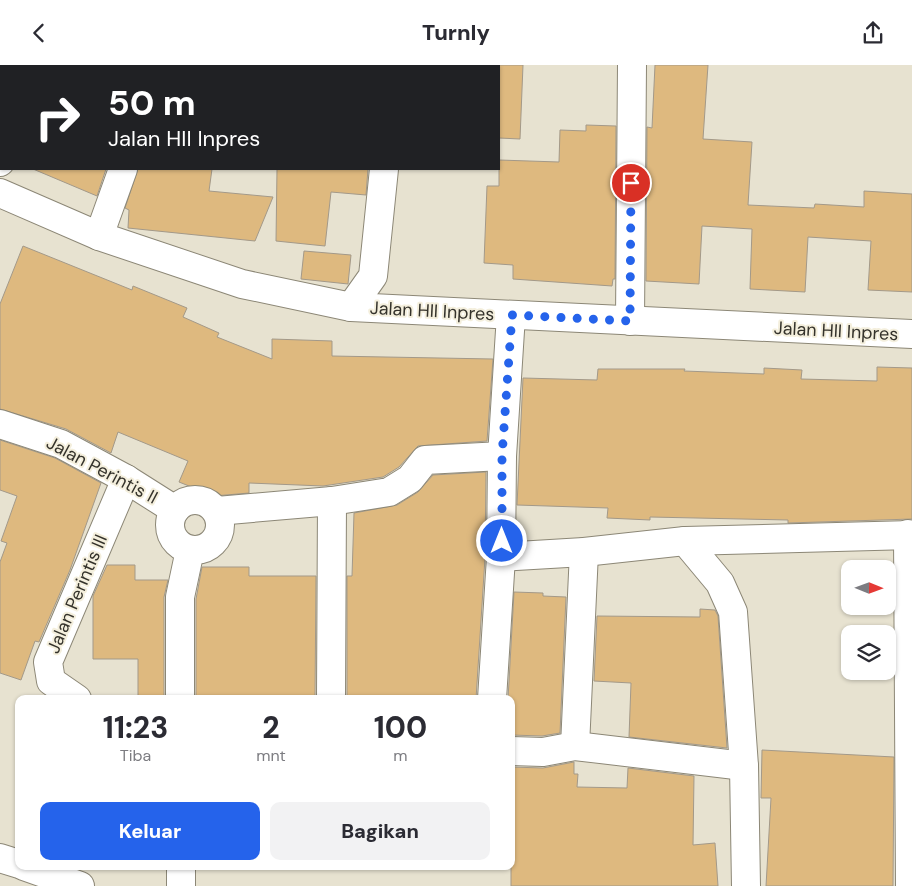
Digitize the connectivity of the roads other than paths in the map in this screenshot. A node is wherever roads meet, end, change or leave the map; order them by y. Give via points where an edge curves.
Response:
1 (632, 65) edge
2 (123, 170) edge
3 (384, 170) edge
4 (0, 193) edge
5 (99, 236) junction
6 (351, 307) junction
7 (512, 315) junction
8 (630, 321) junction
9 (912, 334) edge
10 (0, 424) edge
11 (502, 456) junction
12 (126, 479) junction
13 (332, 501) junction
14 (175, 510) junction
15 (217, 511) junction
16 (910, 535) edge
17 (685, 541) junction
18 (190, 550) junction
19 (584, 552) junction
20 (501, 557) junction
21 (71, 695) edge
22 (180, 695) edge
23 (331, 695) edge
24 (492, 695) edge
25 (575, 746) junction
26 (515, 751) edge
27 (744, 766) junction
28 (0, 858) edge
29 (15, 864) edge
30 (35, 870) edge
31 (182, 870) edge
32 (80, 886) edge
33 (181, 886) edge
34 (746, 886) edge
35 (910, 886) edge

1 - 8 street
2 - 5 street
3 - 6 street via 373,276
4 - 5 street, Jalan HII Inpres
5 - 6 street, Jalan HII Inpres via 242,284
6 - 7 street, Jalan HII Inpres
7 - 8 street, Jalan HII Inpres
7 - 11 street
8 - 9 street, Jalan HII Inpres
10 - 12 street, Jalan Perintis II via 61,444
11 - 13 street via 425,460 410,479 389,492
11 - 20 street
12 - 14 street, Jalan Perintis II
12 - 21 street, Jalan Perintis III via 48,662 51,681
13 - 15 street
13 - 23 street
14 - 15 street via 182,503 201,500
14 - 18 street via 171,529 181,546
15 - 18 street via 220,531 216,540 209,547
16 - 17 street
16 - 35 street
17 - 19 street
17 - 27 street via 720,583 733,612
18 - 22 street via 180,597
19 - 20 street
19 - 25 street
20 - 24 street
25 - 26 street via 543,752
25 - 27 street
27 - 34 street
28 - 29 street
30 - 32 street
31 - 33 street

